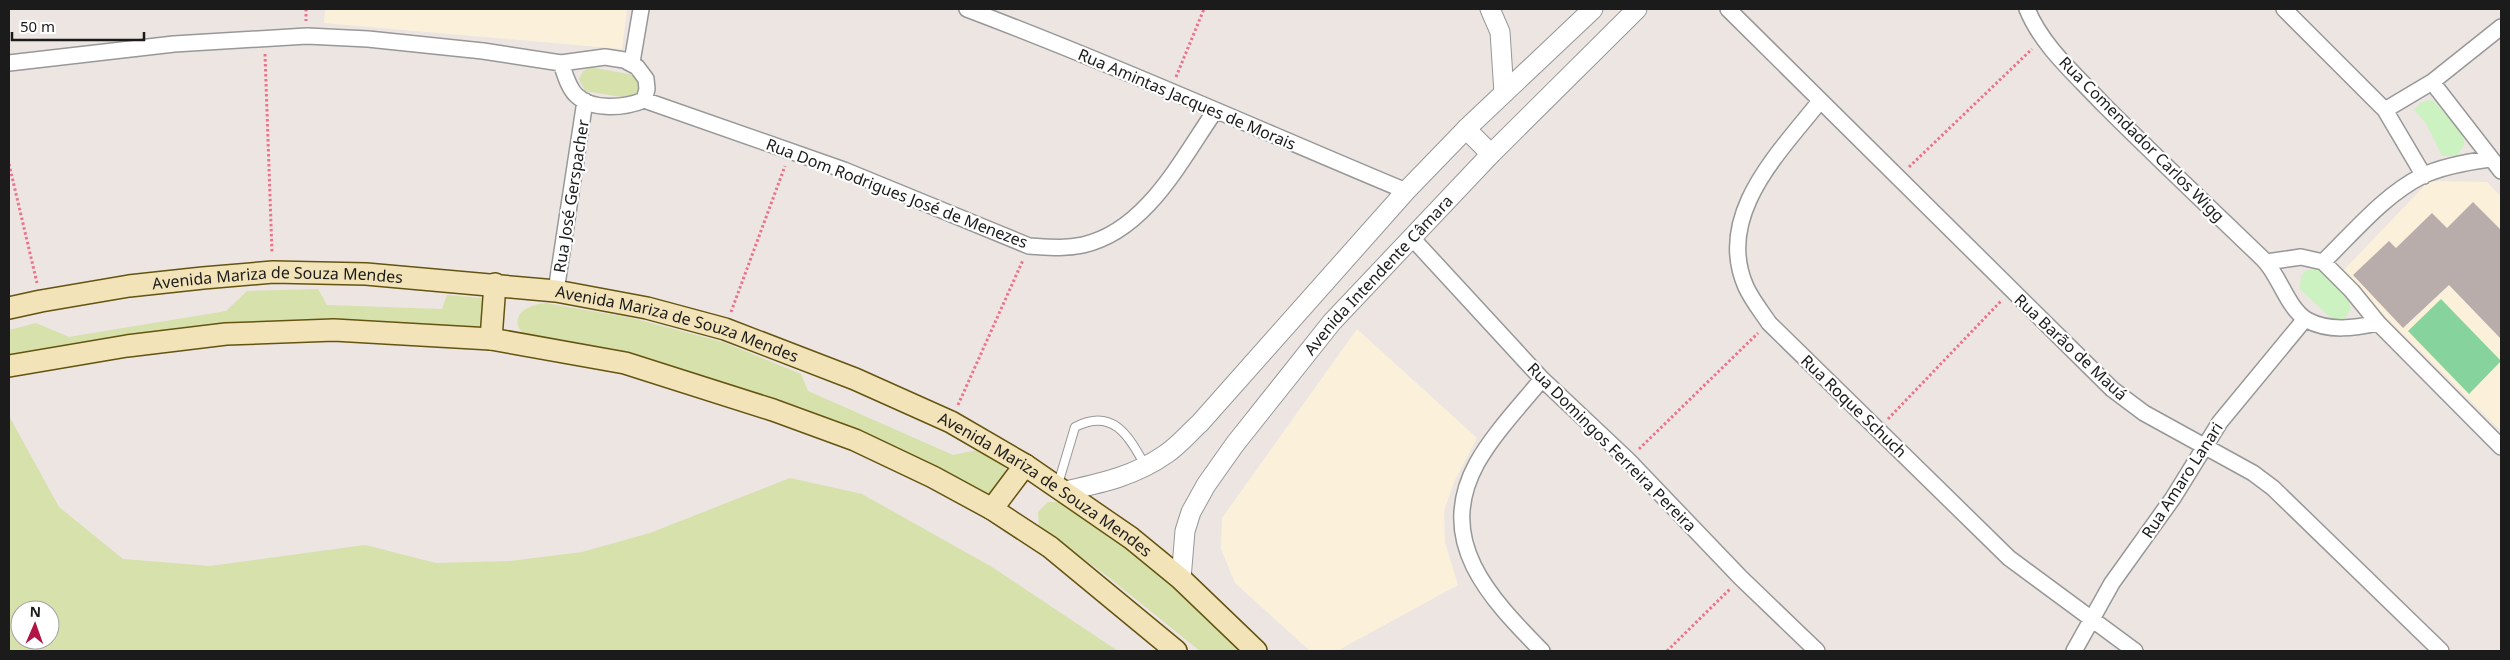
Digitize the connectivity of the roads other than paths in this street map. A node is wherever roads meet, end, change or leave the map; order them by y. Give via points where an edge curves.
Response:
1 (641, 9) edge
2 (967, 9) edge
3 (1490, 9) edge
4 (1593, 9) edge
5 (1638, 9) edge
6 (1728, 9) edge
7 (2026, 9) edge
8 (2284, 9) edge
9 (2501, 27) edge
10 (10, 59) edge
11 (632, 62) junction
12 (561, 63) junction
13 (2432, 82) junction
14 (1504, 93) junction
15 (644, 100) junction
16 (585, 101) junction
17 (1820, 101) junction
18 (2386, 110) junction
19 (1215, 111) junction
20 (1466, 130) junction
21 (1491, 154) junction
22 (2490, 159) junction
23 (2501, 171) edge
24 (2424, 176) junction
25 (1406, 191) junction
26 (1412, 238) junction
27 (2267, 262) junction
28 (2323, 262) junction
29 (495, 284) junction
30 (556, 291) junction
31 (1309, 301) junction
32 (9, 308) edge
33 (2306, 319) junction
34 (1332, 322) junction
35 (2378, 323) junction
36 (491, 340) junction
37 (9, 366) edge
38 (1542, 378) junction
39 (2204, 446) junction
40 (2501, 447) edge
41 (1025, 465) junction
42 (1146, 466) junction
43 (1061, 488) junction
44 (992, 509) junction
45 (1182, 579) junction
46 (2090, 620) junction
47 (1176, 651) edge
48 (1256, 651) edge
49 (1542, 651) edge
50 (1816, 651) edge
51 (2074, 651) edge
52 (2135, 651) edge
53 (2441, 651) edge

1 - 11 street
2 - 19 street, Rua Amintas Jacques de Morais via 1171,90
3 - 14 street via 1500,32
4 - 14 street
5 - 21 street, Avenida Intendente Câmara
6 - 17 street, Rua Barão de Mauá
7 - 27 street, Rua Comendador Carlos Wigg via 2043,39 2159,160
8 - 18 street
9 - 13 street
10 - 12 street via 307,36 484,50
11 - 12 street via 605,57
11 - 15 street via 646,79
12 - 16 street via 572,89
13 - 18 street
13 - 22 street
14 - 20 street
15 - 16 street via 618,106
15 - 19 street, Rua Dom Rodrigues José de Menezes via 844,170 1029,246 1076,246 1118,230 1158,193
16 - 30 street, Rua José Gerspacher
17 - 39 street, Rua Barão de Mauá via 2112,389 2144,413
17 - 46 street, Rua Roque Schuch via 1751,192 1744,210 1738,246 1746,287 1769,322 2009,558
18 - 24 street
19 - 25 street, Rua Amintas Jacques de Morais
20 - 21 street
20 - 25 street
21 - 26 street, Avenida Intendente Câmara
22 - 23 street
22 - 24 street via 2456,165
24 - 28 street via 2391,198
25 - 31 street
26 - 34 street, Avenida Intendente Câmara
26 - 38 street, Rua Domingos Ferreira Pereira
27 - 28 street via 2301,257
27 - 33 street, Rua Comendador Carlos Wigg
28 - 35 street
29 - 30 main road, Avenida Mariza de Souza Mendes
29 - 32 main road, Avenida Mariza de Souza Mendes via 366,274 273,272 129,286
29 - 36 main road
30 - 41 main road, Avenida Mariza de Souza Mendes via 647,308 725,329 854,379 951,422
31 - 34 street
31 - 42 street via 1200,423 1167,453
33 - 35 street via 2344,328
33 - 39 street, Rua Amaro Lanari via 2239,398
34 - 45 street, Avenida Intendente Câmara via 1206,485 1185,531
35 - 40 street
36 - 37 main road via 334,330 226,334 127,346
36 - 44 main road via 625,363 773,410 856,440
38 - 49 street via 1478,462 1468,485 1462,515 1466,550 1480,581
38 - 50 street, Rua Domingos Ferreira Pereira via 1628,460
39 - 46 street, Rua Amaro Lanari via 2174,498 2124,565
39 - 53 street, Rua Barão de Mauá via 2273,488
41 - 43 main road, Avenida Mariza de Souza Mendes
41 - 44 main road
42 - 43 street via 1104,482
42 - 43 lane via 1128,435 1118,425 1103,421 1083,422 1074,427
43 - 45 main road, Avenida Mariza de Souza Mendes
44 - 47 main road via 1050,547
45 - 48 main road, Avenida Mariza de Souza Mendes
46 - 51 street, Rua Amaro Lanari
46 - 52 street, Rua Roque Schuch

